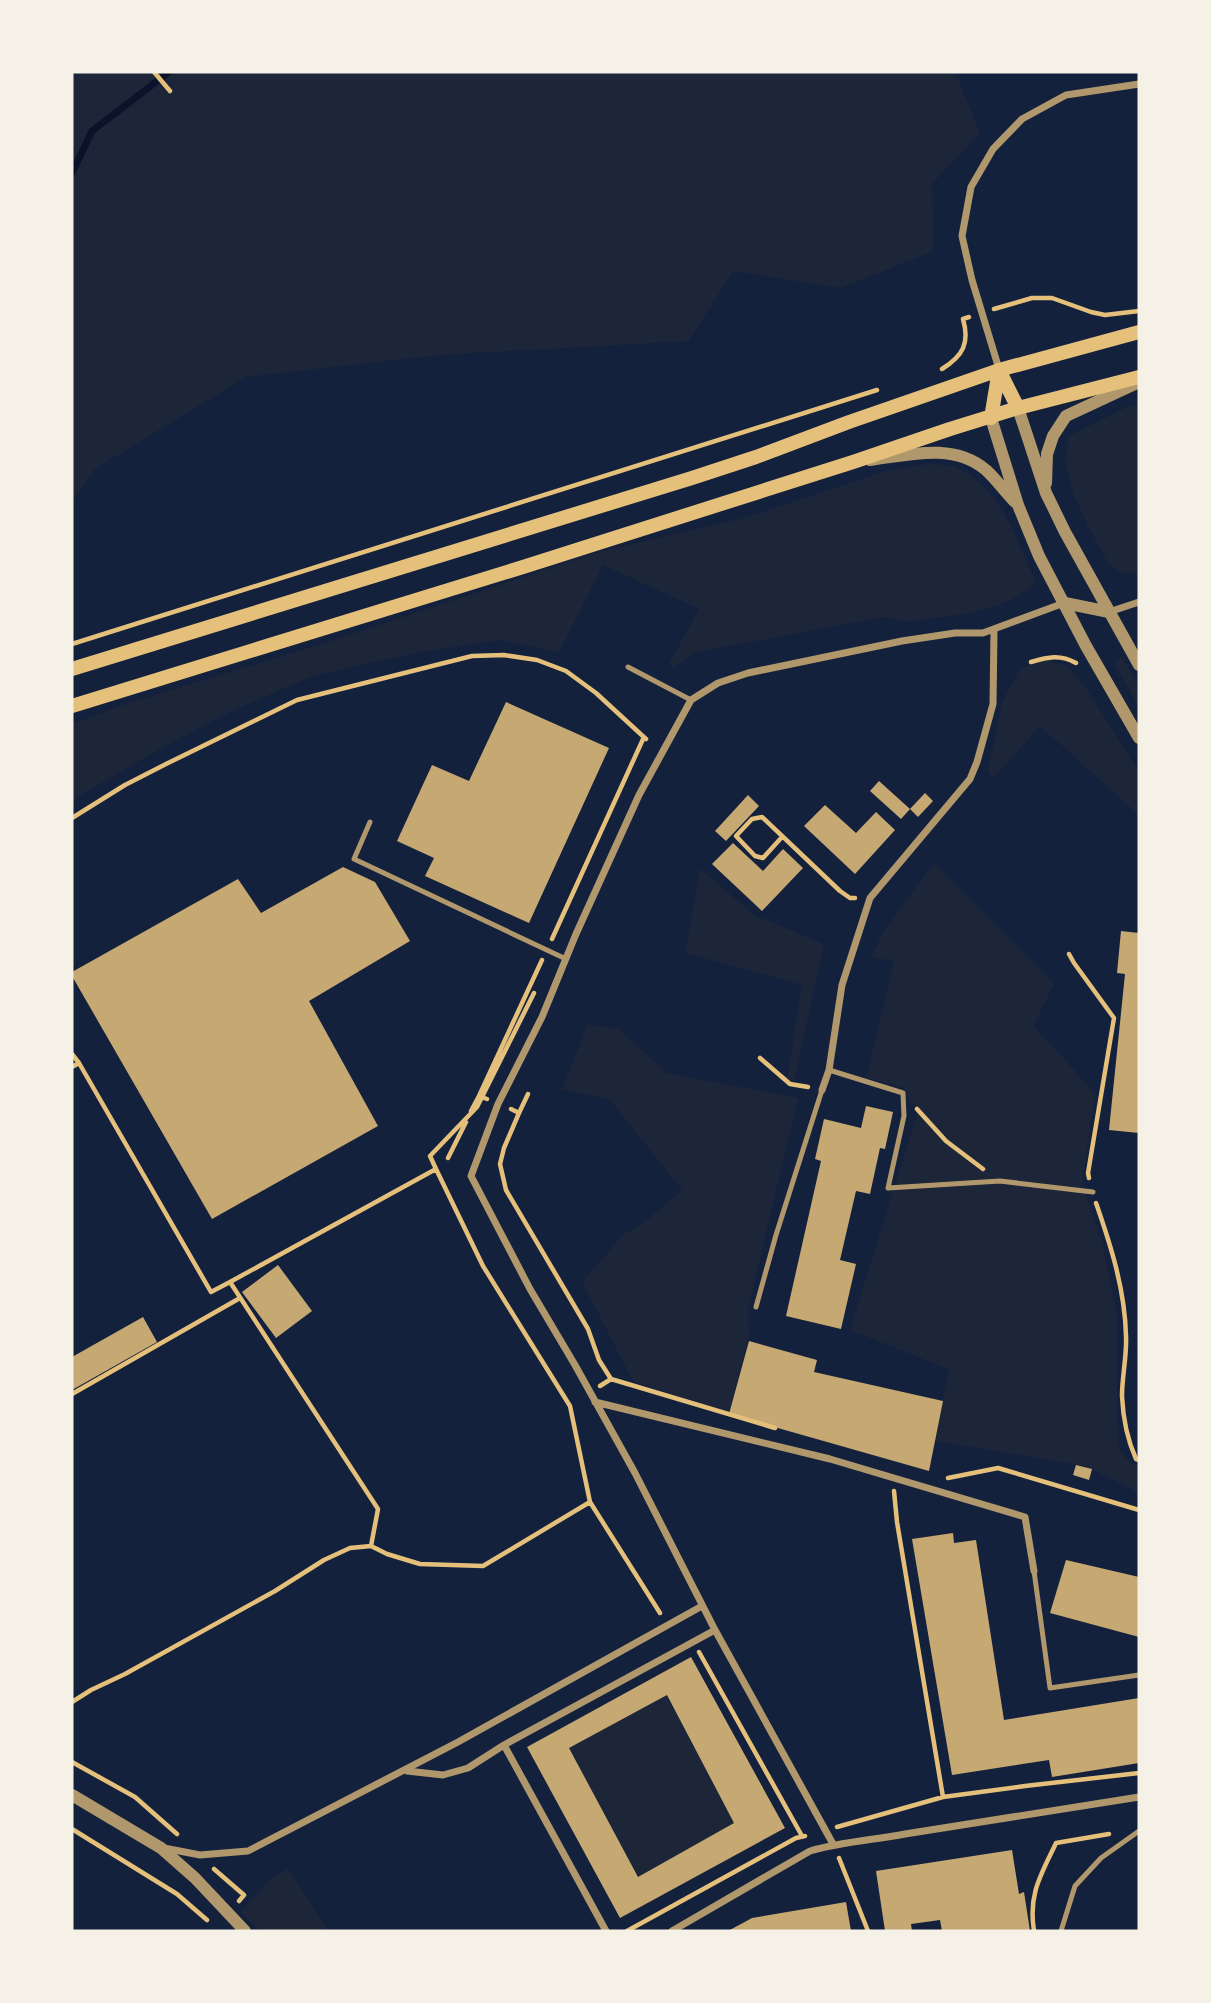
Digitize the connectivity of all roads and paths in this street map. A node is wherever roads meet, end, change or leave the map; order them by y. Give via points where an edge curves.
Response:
1 (154, 72) edge
2 (1139, 84) edge
3 (170, 92) dead end
4 (1139, 311) edge
5 (982, 313) junction
6 (1139, 331) edge
7 (999, 370) junction
8 (938, 372) dead end
9 (1139, 379) edge
10 (886, 387) dead end
11 (1018, 408) junction
12 (991, 418) junction
13 (853, 462) junction
14 (1046, 494) junction
15 (1018, 505) junction
16 (1139, 602) edge
17 (1065, 603) junction
18 (1109, 612) junction
19 (994, 631) junction
20 (72, 643) edge
21 (1031, 662) dead end
22 (1139, 665) edge
23 (628, 667) dead end
24 (1082, 667) dead end
25 (72, 669) edge
26 (691, 700) junction
27 (72, 706) edge
28 (644, 737) junction
29 (1139, 738) edge
30 (664, 748) junction
31 (72, 818) edge
32 (370, 822) dead end
33 (782, 836) junction
34 (870, 898) junction
35 (547, 950) junction
36 (1069, 954) dead end
37 (566, 959) junction
38 (72, 1054) edge
39 (760, 1058) dead end
40 (79, 1063) junction
41 (72, 1067) edge
42 (829, 1070) junction
43 (790, 1084) dead end
44 (822, 1090) joint
45 (903, 1093) junction
46 (528, 1094) dead end
47 (480, 1096) junction
48 (498, 1104) junction
49 (519, 1113) junction
50 (469, 1115) junction
51 (448, 1158) dead end
52 (436, 1170) junction
53 (1000, 1181) junction
54 (1093, 1192) junction
55 (230, 1282) junction
56 (240, 1298) junction
57 (756, 1307) dead end
58 (611, 1379) junction
59 (590, 1392) junction
60 (72, 1394) edge
61 (595, 1402) junction
62 (570, 1406) junction
63 (784, 1431) dead end
64 (1139, 1460) edge
65 (893, 1476) junction
66 (943, 1479) dead end
67 (590, 1502) junction
68 (1139, 1510) edge
69 (371, 1546) junction
70 (1034, 1571) joint
71 (702, 1606) junction
72 (660, 1614) dead end
73 (715, 1630) junction
74 (690, 1652) dead end
75 (1139, 1675) edge
76 (72, 1702) edge
77 (504, 1745) junction
78 (72, 1762) edge
79 (405, 1771) junction
80 (72, 1796) edge
81 (943, 1797) dead end
82 (1139, 1797) edge
83 (72, 1829) edge
84 (1139, 1831) edge
85 (1113, 1833) dead end
86 (802, 1836) dead end
87 (833, 1844) junction
88 (162, 1847) junction
89 (200, 1855) junction
90 (244, 1895) dead end
91 (216, 1927) dead end
92 (245, 1931) edge
93 (606, 1931) edge
94 (672, 1931) edge
95 (868, 1931) edge
96 (1034, 1931) edge
97 (1061, 1931) edge

1 - 3 path
2 - 5 street via 1066,95 1022,119 993,149 971,187 962,236
4 - 5 path via 1105,314 1052,298 1032,298
5 - 7 street
5 - 8 path via 962,318 967,333 964,347 955,361
6 - 7 main road
7 - 11 main road
7 - 12 main road
7 - 25 main road via 692,478
9 - 11 main road
9 - 14 street via 1066,416 1047,454
10 - 20 path
11 - 12 main road
11 - 14 street
12 - 13 main road
12 - 15 street
13 - 15 street via 938,452 962,457 985,469
13 - 27 main road
14 - 18 street
15 - 17 street
16 - 18 street
17 - 18 street
17 - 19 street
17 - 29 street
18 - 22 street
19 - 26 street via 902,642 748,673 718,683
19 - 34 street via 993,704 970,779
21 - 24 path via 1052,656
23 - 26 lane
26 - 30 street
28 - 30 path
28 - 31 path via 566,671 537,660 472,656 297,700 125,785
28 - 35 path
30 - 37 street
32 - 35 lane via 354,859
33 - 33 path via 762,817 752,819 736,836 755,856 763,858
33 - 34 path via 840,891 850,898
34 - 42 street via 842,985
35 - 37 lane
35 - 47 path via 537,970 541,978
36 - 54 path via 1114,1018 1088,1173
37 - 48 street
38 - 40 path
39 - 43 path
40 - 41 path
40 - 55 path via 211,1292
42 - 44 street
42 - 45 lane
44 - 57 lane
45 - 53 path via 946,1142
45 - 53 lane via 904,1116 888,1188
46 - 49 path
47 - 48 path
47 - 50 path
48 - 49 path
48 - 59 street via 471,1176
49 - 58 path via 500,1164 506,1190 588,1329
50 - 51 path
50 - 52 path via 430,1156
52 - 55 path
52 - 62 path via 483,1266
53 - 54 lane
54 - 64 path via 1123,1296 1122,1395 1127,1440
55 - 56 path
56 - 60 path
56 - 69 path via 378,1509
58 - 59 path
58 - 63 path
59 - 61 street
59 - 62 path
61 - 65 street
61 - 71 street
62 - 67 path
65 - 70 street via 1025,1517
65 - 81 path
66 - 68 path via 998,1468
67 - 69 path via 483,1566 420,1564
67 - 72 path
69 - 76 path via 350,1548 324,1560
70 - 75 lane via 1051,1688
71 - 73 street
71 - 79 street
73 - 77 street
73 - 87 street
74 - 86 path via 697,1649
77 - 79 street via 468,1768 443,1775
77 - 93 street
78 - 89 path via 135,1797
79 - 89 street via 248,1851
80 - 88 street
82 - 87 street
83 - 91 path via 177,1894
84 - 97 lane via 1101,1858 1075,1886
85 - 96 path via 1056,1843 1035,1888 1030,1912
87 - 94 street via 810,1851
87 - 95 path
88 - 89 street
88 - 92 street
89 - 90 path

